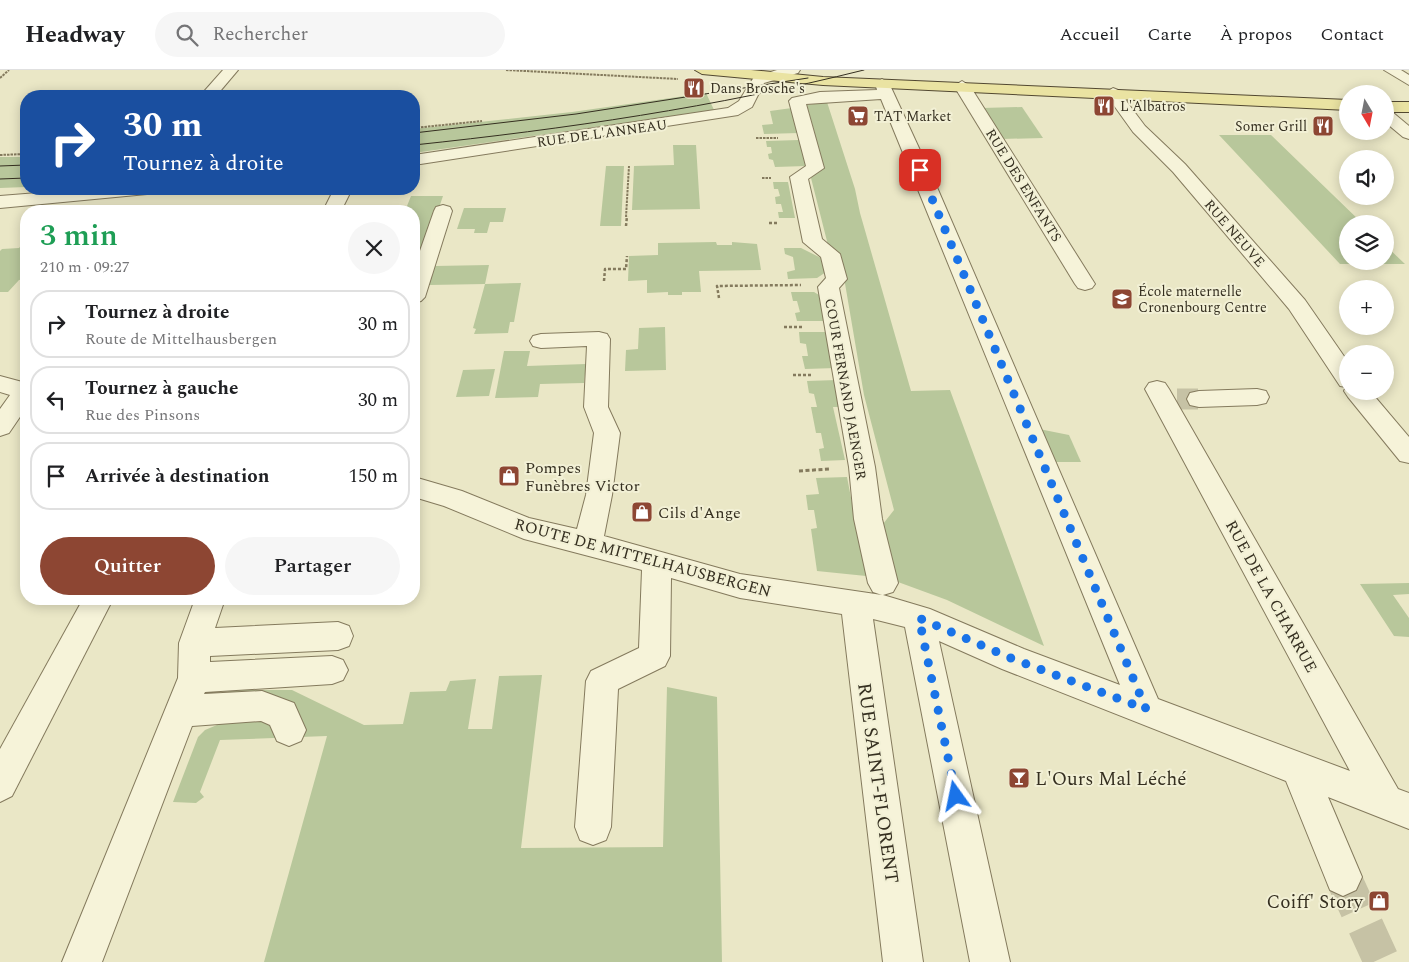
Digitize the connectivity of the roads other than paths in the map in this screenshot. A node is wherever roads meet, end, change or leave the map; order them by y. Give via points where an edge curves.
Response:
1 (232, 70) edge
2 (709, 70) edge
3 (793, 70) edge
4 (1391, 70) edge
5 (772, 76) junction
6 (1409, 81) edge
7 (962, 86) junction
8 (884, 88) junction
9 (214, 90) edge
10 (1112, 93) junction
11 (1339, 105) edge
12 (1394, 107) edge
13 (1409, 107) edge
14 (1394, 122) edge
15 (1409, 134) edge
16 (420, 159) edge
17 (79, 195) edge
18 (0, 202) edge
19 (444, 212) dead end
20 (420, 281) edge
21 (1085, 284) dead end
22 (541, 341) dead end
23 (618, 352) dead end
24 (1339, 367) edge
25 (0, 384) edge
26 (20, 389) edge
27 (1257, 397) dead end
28 (20, 399) edge
29 (1364, 400) edge
30 (0, 427) edge
31 (607, 433) junction
32 (1409, 454) edge
33 (420, 489) edge
34 (588, 543) junction
35 (657, 563) junction
36 (869, 593) junction
37 (95, 605) edge
38 (208, 605) edge
39 (919, 618) junction
40 (338, 636) dead end
41 (196, 643) junction
42 (332, 670) dead end
43 (194, 678) junction
44 (1146, 709) junction
45 (181, 711) junction
46 (289, 730) dead end
47 (1298, 767) junction
48 (0, 784) edge
49 (1398, 806) edge
50 (593, 827) dead end
51 (1343, 877) tunnel mouth
52 (82, 962) edge
53 (903, 962) edge
54 (990, 962) edge

1 - 9 street
2 - 5 main road
3 - 5 street, RUE DE L'ANNEAU
4 - 6 street
5 - 8 main road
5 - 16 street, RUE DE L'ANNEAU via 755,83 746,104 732,112
7 - 8 main road
7 - 10 main road
7 - 21 street, RUE DES ENFANTS
8 - 36 street, COUR FERNAND JAENGER via 797,101 815,168 799,177 813,242 830,254 837,279 828,287 862,467 868,519
8 - 44 street
10 - 11 main road
10 - 24 street, RUE NEUVE via 1139,129 1179,168 1297,305
12 - 13 main road
14 - 15 street
17 - 18 street
19 - 20 street
22 - 31 street via 600,339 596,408
23 - 31 street via 614,405
25 - 26 street
27 - 49 street, RUE DE LA CHARRUE via 1174,397
28 - 30 street
29 - 32 street
31 - 34 street
33 - 34 street, ROUTE DE MITTELHAUSBERGEN via 452,498 524,528
34 - 35 street, ROUTE DE MITTELHAUSBERGEN
35 - 36 street, ROUTE DE MITTELHAUSBERGEN via 740,586
35 - 50 street via 654,656 602,681
36 - 39 street, ROUTE DE MITTELHAUSBERGEN via 890,609
36 - 53 street, RUE SAINT-FLORENT
37 - 48 street
38 - 41 street
39 - 44 street, ROUTE DE MITTELHAUSBERGEN via 1013,659
39 - 54 street
40 - 41 street
41 - 43 street
42 - 43 street
43 - 45 street
44 - 47 street, ROUTE DE MITTELHAUSBERGEN
45 - 46 street via 262,706 282,714
45 - 52 street
47 - 49 street, ROUTE DE MITTELHAUSBERGEN
47 - 51 street

